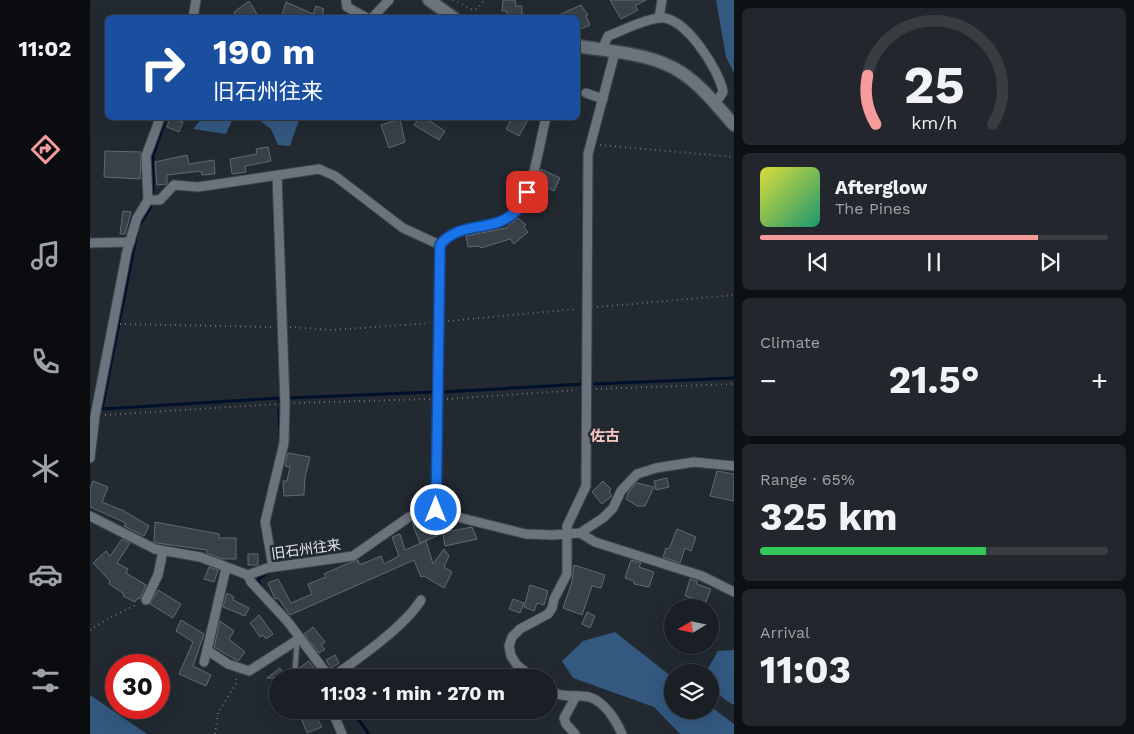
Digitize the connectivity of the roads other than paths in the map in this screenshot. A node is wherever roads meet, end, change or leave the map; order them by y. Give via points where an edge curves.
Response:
1 (196, 0) edge
2 (346, 0) edge
3 (389, 0) edge
4 (429, 0) edge
5 (662, 0) edge
6 (194, 15) edge
7 (362, 15) edge
8 (375, 15) edge
9 (450, 15) edge
10 (659, 18) junction
11 (580, 46) edge
12 (602, 50) junction
13 (615, 52) junction
14 (586, 93) dead end
15 (603, 99) junction
16 (715, 104) junction
17 (159, 120) edge
18 (545, 120) edge
19 (734, 125) edge
20 (277, 175) junction
21 (151, 200) junction
22 (130, 242) junction
23 (90, 243) edge
24 (440, 245) junction
25 (90, 458) edge
26 (734, 466) edge
27 (436, 510) junction
28 (90, 516) edge
29 (580, 533) junction
30 (568, 534) junction
31 (163, 551) junction
32 (273, 567) junction
33 (226, 568) junction
34 (248, 575) junction
35 (734, 592) edge
36 (146, 600) road end
37 (421, 600) dead end
38 (299, 638) junction
39 (207, 650) junction
40 (204, 662) dead end
41 (295, 669) dead end
42 (324, 669) edge
43 (343, 669) edge
44 (522, 669) edge
45 (557, 695) edge
46 (575, 698) junction
47 (336, 719) edge
48 (342, 734) edge
49 (575, 734) edge
50 (622, 734) edge

1 - 6 street
2 - 7 street via 347,7
3 - 8 street
4 - 9 main road
5 - 10 street
10 - 12 street via 608,36
10 - 16 street via 670,20 705,52 722,84 723,92
11 - 12 main road
12 - 13 main road
13 - 15 street
13 - 16 main road via 670,66
14 - 15 street
15 - 30 street via 588,154 586,486 567,526
16 - 19 main road
17 - 21 street via 146,156
18 - 24 street via 527,192 515,213 496,223 458,230
20 - 21 street via 198,187 174,186 160,200
20 - 24 street via 311,168 328,171 393,221
20 - 32 street via 284,443 265,522
21 - 22 street via 137,218
22 - 23 street
22 - 25 street via 95,416
24 - 27 street
26 - 29 street via 694,462 637,474 621,491 613,508
27 - 30 street via 526,534
27 - 32 street, 旧石州往来 via 409,517 353,556
28 - 31 street via 113,525 130,538
29 - 30 street
29 - 35 street via 595,542 708,579
30 - 44 street via 566,574 552,608 548,614 512,637 509,646 511,656
31 - 33 street via 200,557
31 - 36 street via 158,575
32 - 34 street, 旧石州往来
33 - 34 street
33 - 39 street
34 - 38 street
37 - 43 street via 373,647
38 - 39 street via 253,669 228,664
38 - 41 lane
38 - 42 street
39 - 40 street
45 - 46 street
46 - 49 street via 564,718
46 - 50 street via 588,697 603,704
47 - 48 street

